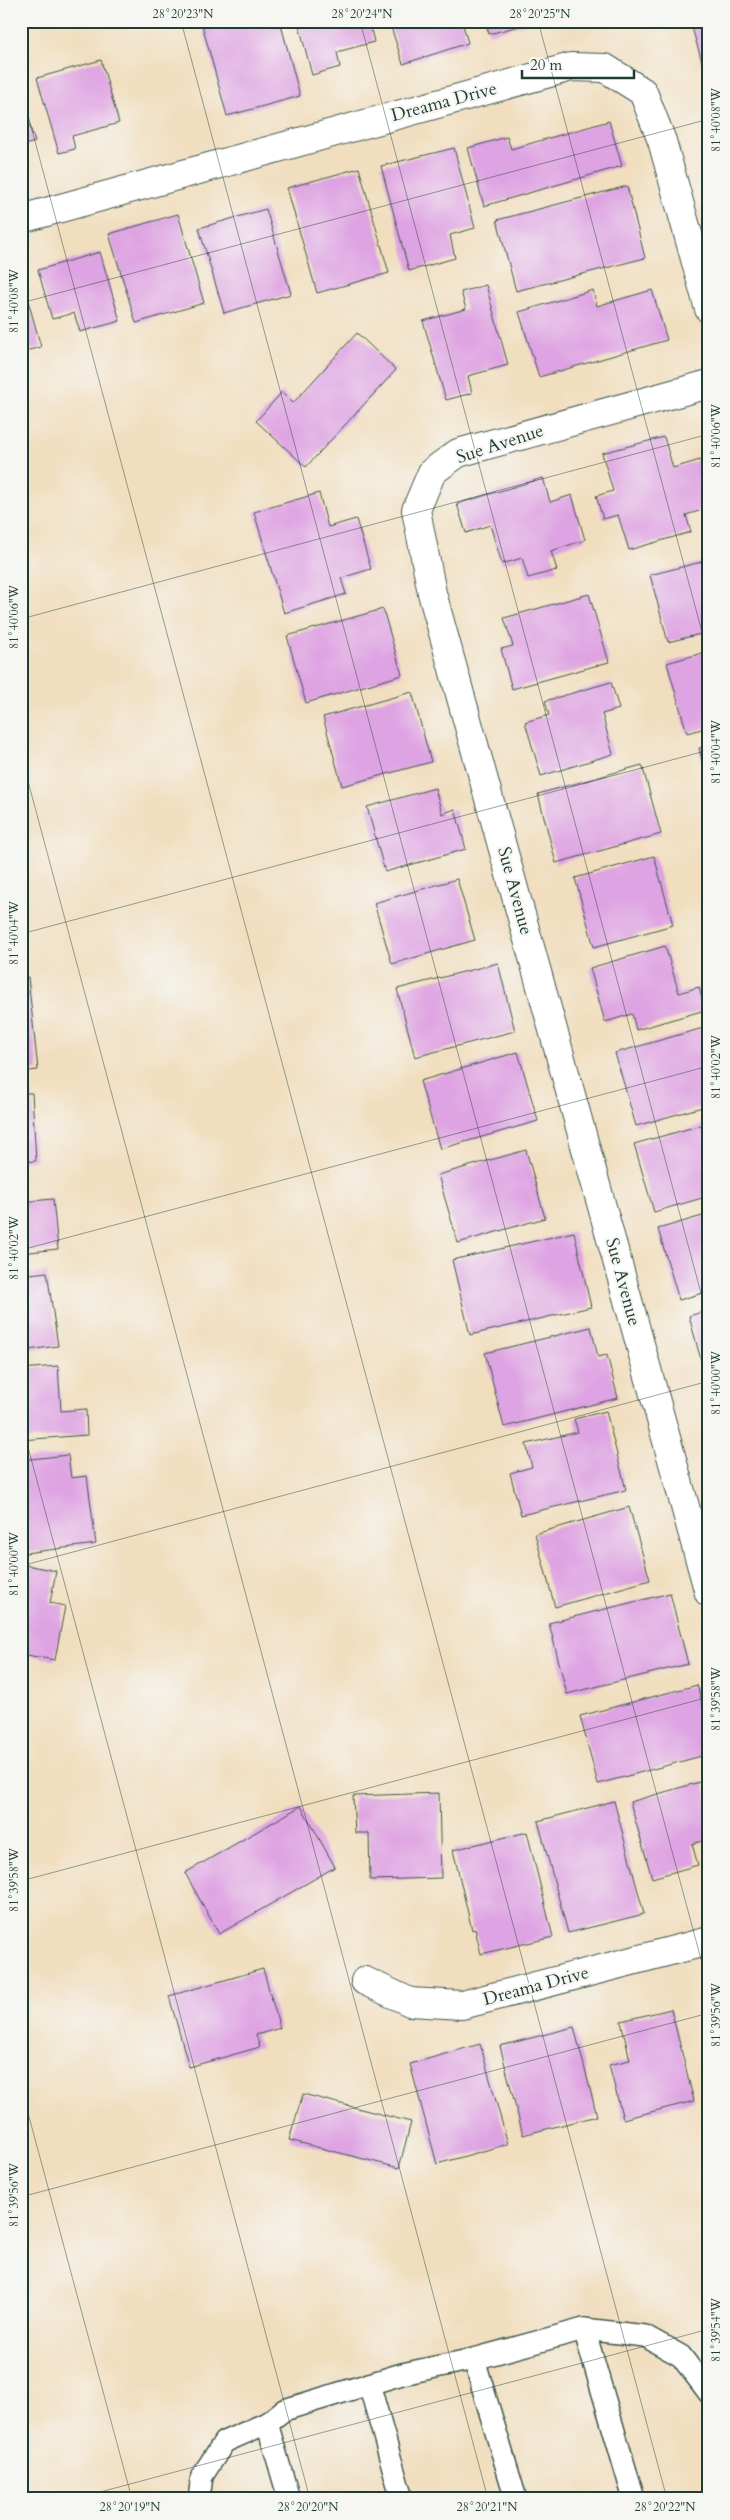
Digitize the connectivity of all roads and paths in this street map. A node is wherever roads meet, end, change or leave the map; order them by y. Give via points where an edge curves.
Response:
1 (21, 219) edge
2 (709, 309) edge
3 (709, 384) edge
4 (709, 1593) edge
5 (709, 1941) edge
6 (365, 1981) dead end
7 (584, 2329) junction
8 (474, 2358) junction
9 (369, 2384) junction
10 (709, 2393) edge
11 (267, 2423) junction
12 (198, 2499) edge
13 (289, 2499) edge
14 (402, 2499) edge
15 (516, 2499) edge
16 (634, 2499) edge

1 - 2 street, Dreama Drive via 571,68 606,68 644,92 662,141
3 - 4 street, Sue Avenue via 458,454 432,472 416,510 432,593
5 - 6 street, Dreama Drive via 462,2005 410,2002
7 - 8 lane
7 - 10 lane via 645,2336 681,2356
7 - 16 lane
8 - 9 lane
8 - 15 lane
9 - 11 lane via 284,2410
9 - 14 lane
11 - 12 lane via 224,2442 202,2476
11 - 13 lane

